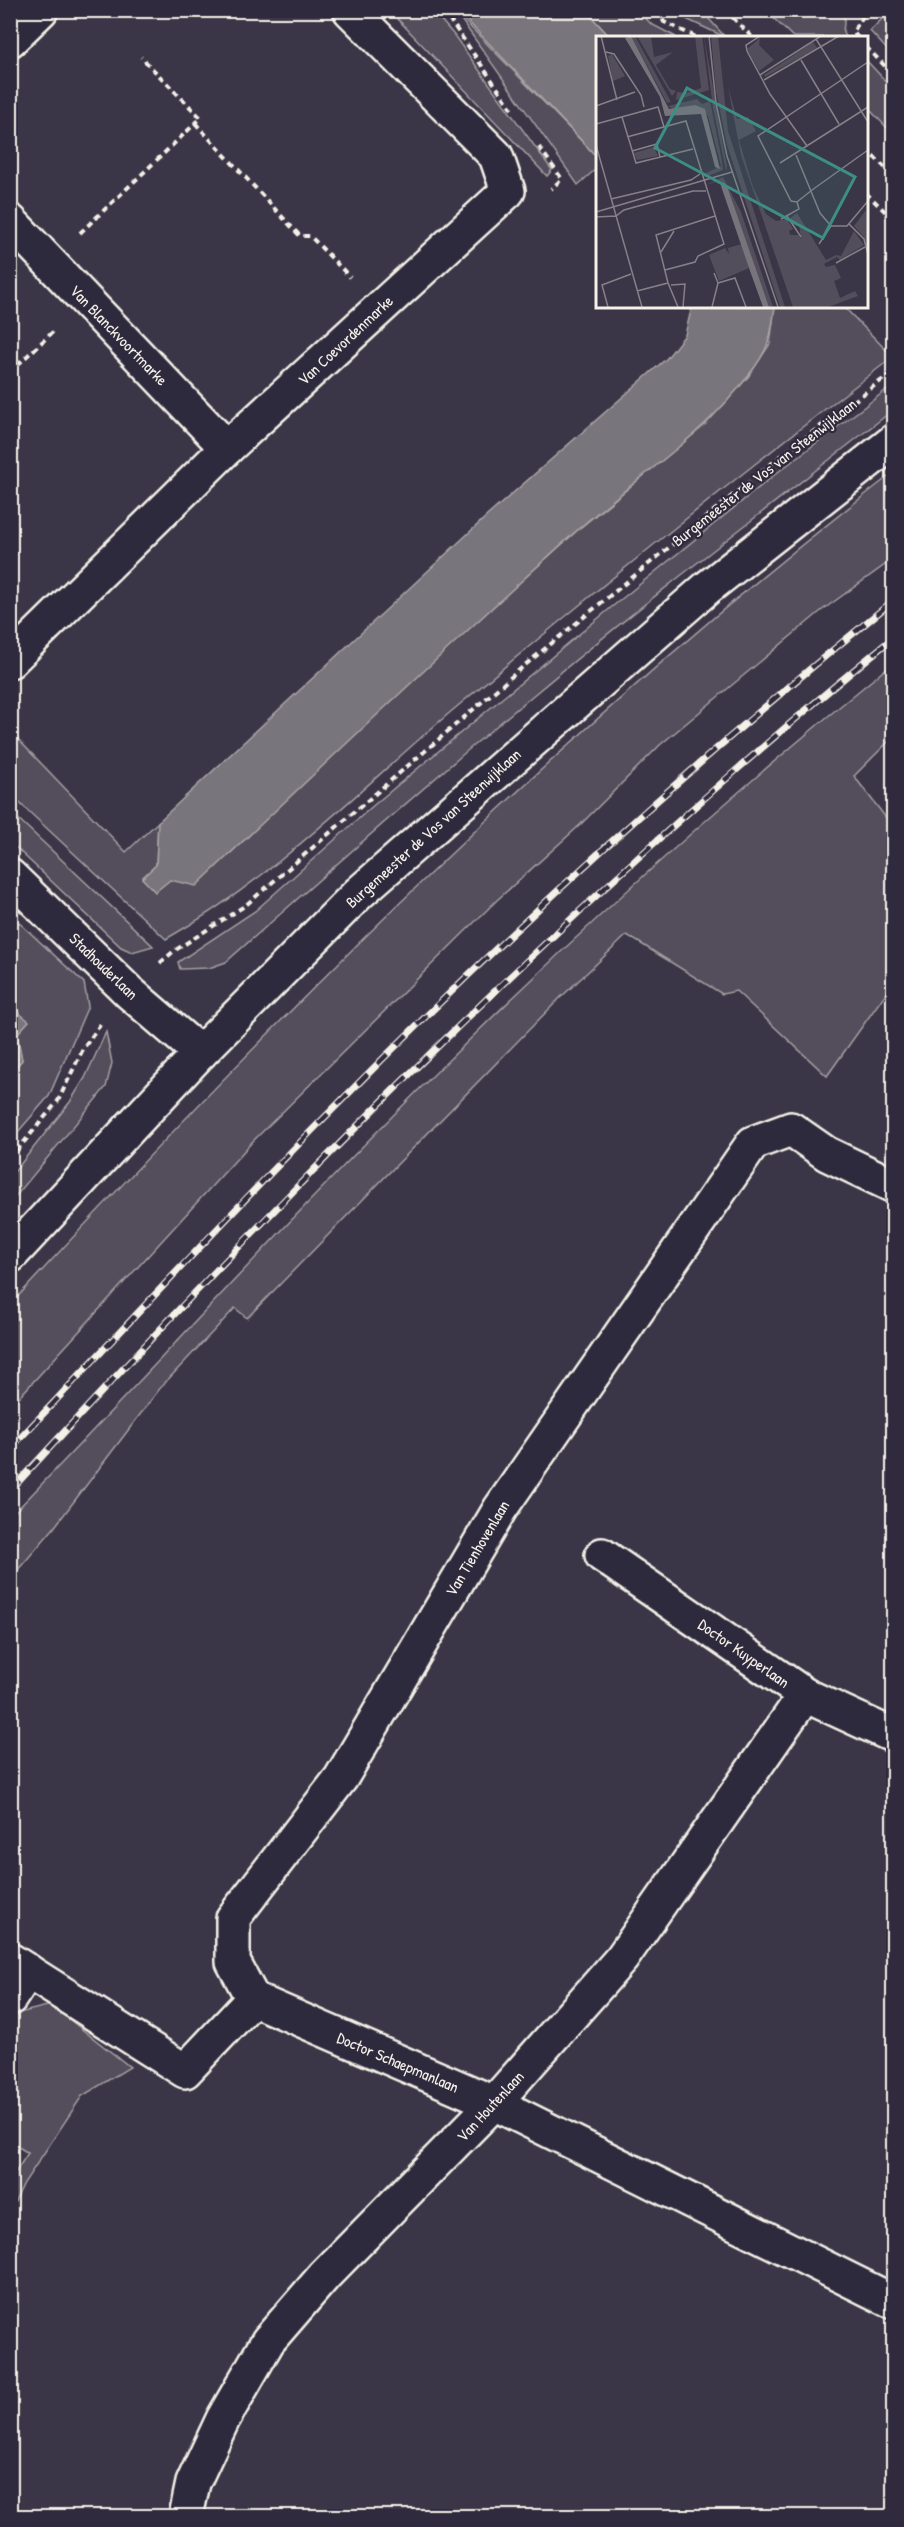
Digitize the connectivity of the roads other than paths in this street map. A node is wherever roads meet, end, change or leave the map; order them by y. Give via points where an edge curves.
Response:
1 (41, 10) edge
2 (350, 10) edge
3 (10, 40) edge
4 (10, 221) edge
5 (894, 441) edge
6 (228, 448) junction
7 (10, 661) edge
8 (10, 876) edge
9 (200, 1053) junction
10 (894, 1186) edge
11 (10, 1256) edge
12 (602, 1555) dead end
13 (805, 1695) junction
14 (894, 1736) edge
15 (19, 1965) edge
16 (10, 1998) edge
17 (253, 1999) junction
18 (494, 2103) junction
19 (894, 2302) edge
20 (186, 2517) edge

1 - 3 street
2 - 6 street, Van Coevordenmarke via 496,156 507,191
4 - 6 street, Van Blanckvoortmarke
5 - 9 street, Burgemeester de Vos van Steenwijklaan via 707,588 359,892
6 - 7 street, Van Coevordenmarke
8 - 9 street, Stadhouderlaan via 129,992
9 - 11 street, Burgemeester de Vos van Steenwijklaan
10 - 17 street, Van Tienhovenlaan via 827,1154 791,1129 753,1143 500,1509 341,1778 233,1918 233,1962
12 - 13 street, Doctor Kuyperlaan
13 - 14 street, Doctor Kuyperlaan
13 - 18 street, Van Houtenlaan via 622,1958
15 - 16 street
15 - 17 street via 185,2071
17 - 18 street, Doctor Schaepmanlaan
18 - 19 street, Doctor Schaepmanlaan
18 - 20 street, Van Houtenlaan via 325,2275 268,2341 223,2419 194,2482

